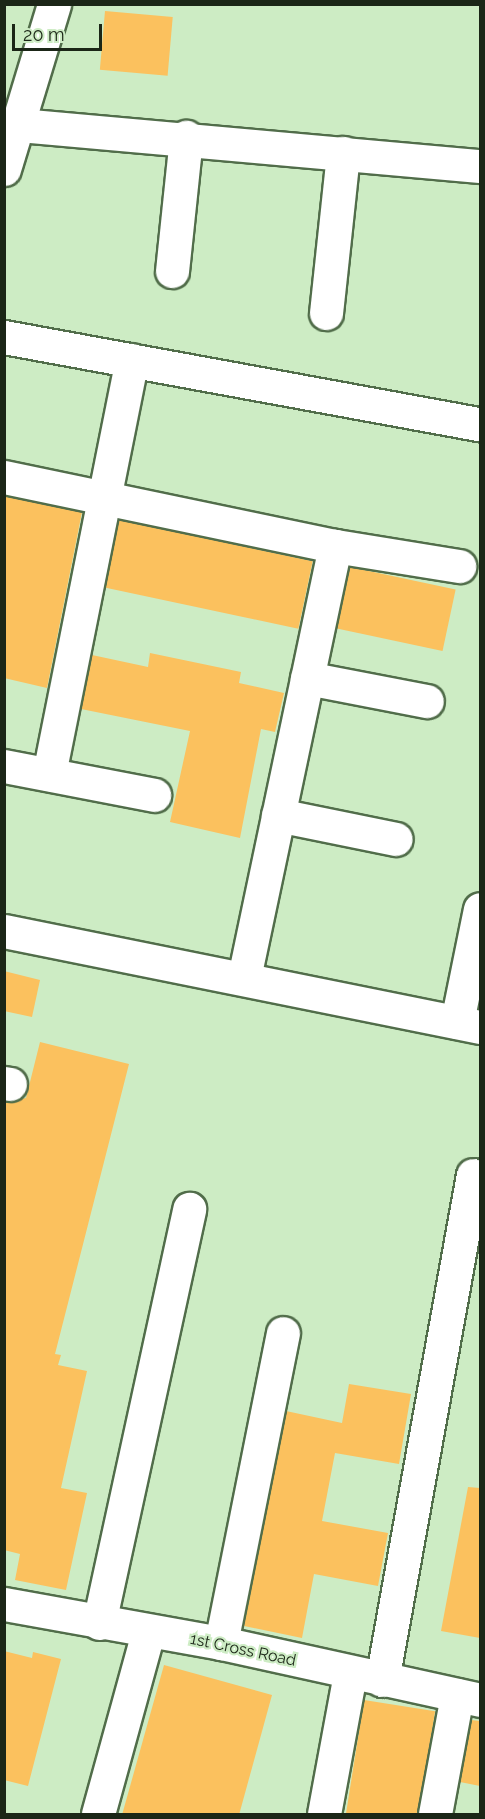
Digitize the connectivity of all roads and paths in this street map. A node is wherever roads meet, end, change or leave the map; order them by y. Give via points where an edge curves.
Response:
1 (54, 4) edge
2 (186, 137) junction
3 (10, 149) edge
4 (342, 153) junction
5 (480, 166) edge
6 (172, 271) dead end
7 (326, 313) dead end
8 (4, 337) edge
9 (132, 360) junction
10 (480, 424) edge
11 (4, 477) edge
12 (103, 498) junction
13 (335, 546) junction
14 (459, 566) dead end
15 (307, 678) junction
16 (427, 701) dead end
17 (4, 766) edge
18 (49, 774) junction
19 (154, 795) dead end
20 (278, 815) junction
21 (396, 839) dead end
22 (480, 909) edge
23 (4, 931) edge
24 (244, 979) junction
25 (469, 1025) edge
26 (473, 1175) dead end
27 (189, 1209) dead end
28 (283, 1333) dead end
29 (4, 1604) edge
30 (99, 1623) junction
31 (148, 1633) junction
32 (221, 1643) junction
33 (366, 1677) junction
34 (469, 1697) edge
35 (98, 1815) edge
36 (324, 1815) edge
37 (435, 1815) edge

1 - 3 street
2 - 3 street
2 - 4 street
2 - 6 street
4 - 5 street
4 - 7 street
8 - 9 street
9 - 10 street
9 - 12 street
11 - 12 street
12 - 13 street
12 - 18 street
13 - 14 street
13 - 15 street
15 - 16 street
15 - 20 street
17 - 18 street
18 - 19 street
20 - 21 street
20 - 24 street
22 - 25 street
23 - 24 street
24 - 25 street
26 - 33 street
27 - 30 street
28 - 32 street
29 - 30 street, 1st Cross Road
30 - 31 street, 1st Cross Road
31 - 32 street, 1st Cross Road
31 - 35 street
32 - 33 street, 1st Cross Road
33 - 34 street, 1st Cross Road
33 - 36 street
34 - 37 street

